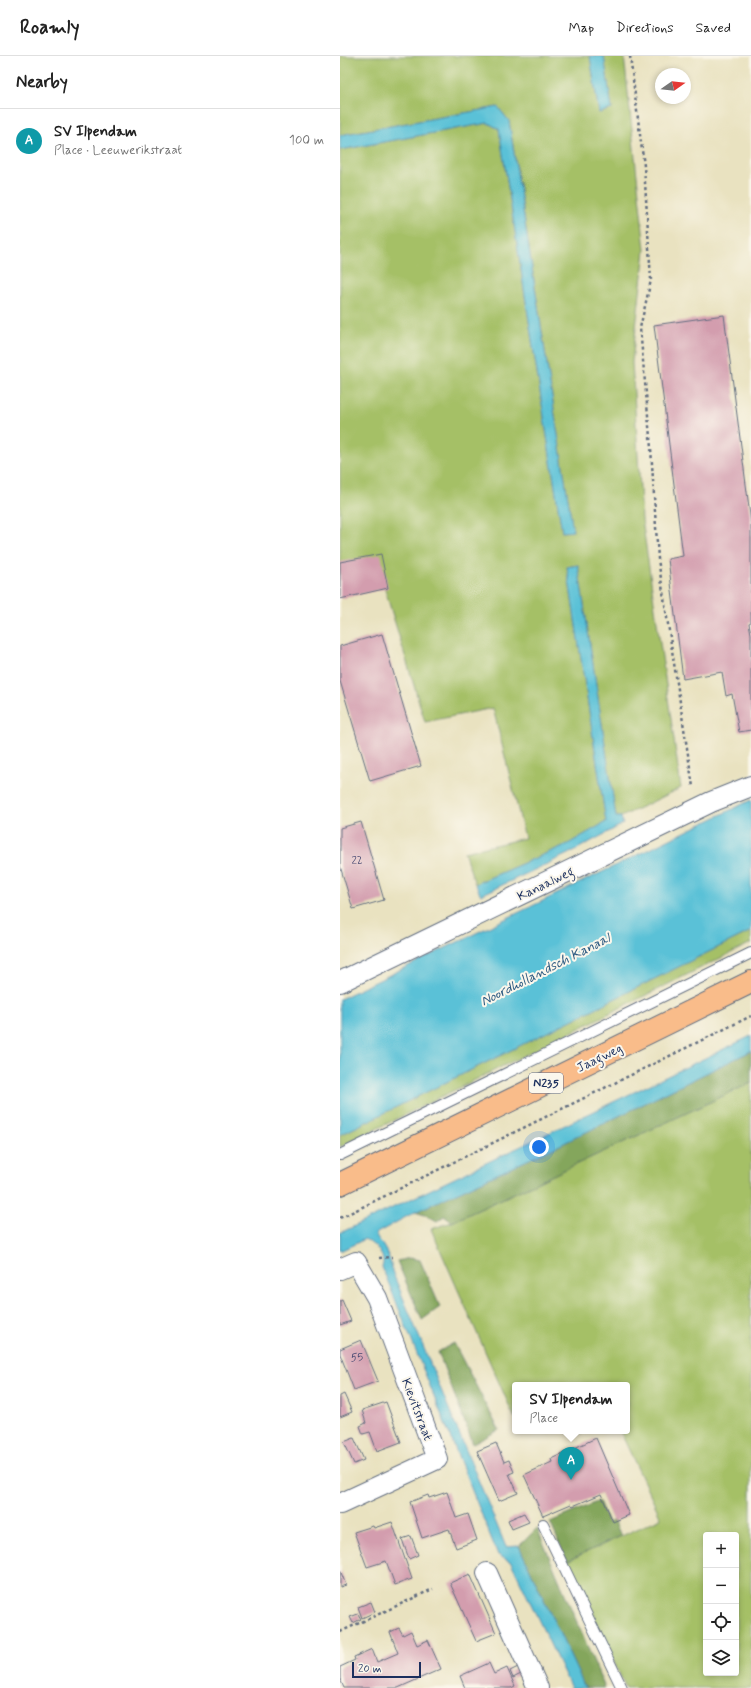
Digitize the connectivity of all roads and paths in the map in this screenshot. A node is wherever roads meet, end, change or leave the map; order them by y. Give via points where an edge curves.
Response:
1 (630, 56) edge
2 (751, 786) edge
3 (697, 809) junction
4 (751, 953) edge
5 (340, 982) edge
6 (751, 982) edge
7 (751, 1016) edge
8 (340, 1155) edge
9 (340, 1184) edge
10 (340, 1218) edge
11 (392, 1257) dead end
12 (379, 1258) dead end
13 (348, 1266) edge
14 (340, 1504) edge
15 (543, 1524) dead end
16 (487, 1573) dead end
17 (433, 1588) dead end
18 (340, 1632) edge
19 (538, 1688) edge
20 (622, 1688) edge

1 - 3 path via 644,166 651,273 640,328 658,559
2 - 3 street, Kanaalweg
3 - 5 street, Kanaalweg
4 - 8 lane
6 - 9 main road, Jaagweg / N235
7 - 10 path
11 - 12 path
13 - 14 street, Kievitstraat via 377,1298 437,1458
15 - 20 lane
16 - 19 street
17 - 18 path

